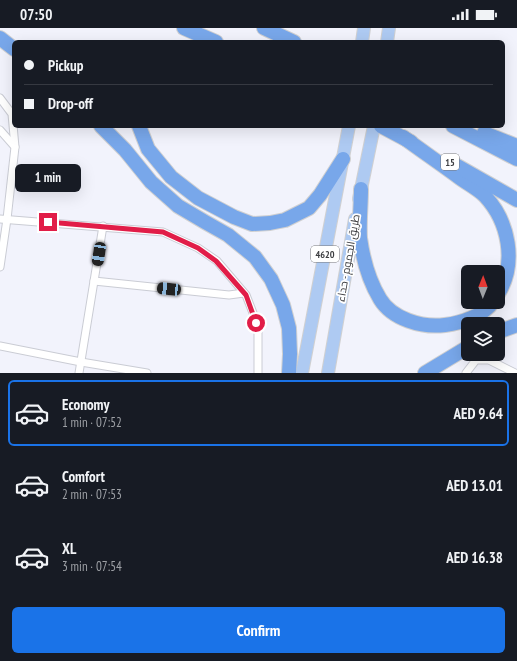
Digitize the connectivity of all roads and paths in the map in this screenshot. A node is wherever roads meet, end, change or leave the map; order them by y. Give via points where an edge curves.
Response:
1 (184, 28) edge
2 (264, 28) edge
3 (280, 28) edge
4 (364, 28) edge
5 (389, 28) edge
6 (0, 38) edge
7 (211, 40) edge
8 (290, 40) edge
9 (297, 40) edge
10 (362, 40) edge
11 (387, 40) edge
12 (12, 47) edge
13 (0, 98) edge
14 (12, 114) edge
15 (13, 128) edge
16 (103, 128) edge
17 (140, 128) edge
18 (374, 128) edge
19 (385, 128) edge
20 (457, 128) edge
21 (473, 128) edge
22 (0, 130) edge
23 (348, 131) edge
24 (403, 137) junction
25 (517, 146) edge
26 (15, 147) junction
27 (343, 159) junction
28 (517, 159) edge
29 (361, 189) junction
30 (517, 200) edge
31 (4, 219) edge
32 (103, 226) junction
33 (0, 267) edge
34 (505, 276) edge
35 (94, 281) junction
36 (244, 292) junction
37 (484, 309) edge
38 (517, 325) edge
39 (505, 329) edge
40 (0, 346) edge
41 (461, 351) edge
42 (81, 362) junction
43 (79, 373) edge
44 (147, 373) edge
45 (258, 373) edge
46 (288, 373) edge
47 (302, 373) edge
48 (328, 373) edge
49 (425, 373) edge
50 (466, 373) edge
51 (515, 373) edge

1 - 7 highway
2 - 8 highway
3 - 9 highway
4 - 10 main road
5 - 11 main road
6 - 12 highway
13 - 14 street
15 - 26 street
16 - 46 highway via 151,182 178,206 228,235 256,257 271,279 283,305 289,328
17 - 27 highway via 148,149 171,176 198,198 252,224 284,220 309,208
18 - 29 main road, طريق الجموم - حداء / 4620
19 - 24 highway, 15
20 - 28 highway
21 - 25 highway
22 - 26 street
23 - 27 main road, طريق الجموم - حداء / 4620
24 - 30 highway, 15
24 - 34 highway via 484,195 497,212 507,236 509,258
26 - 31 street
27 - 47 main road, طريق الجموم - حداء / 4620
29 - 37 highway via 360,236 364,261 380,300 407,320 422,325 456,324 474,317
29 - 48 main road, طريق الجموم - حداء / 4620
31 - 32 street
31 - 33 street
32 - 35 street
32 - 36 street via 163,232 179,238 216,261
35 - 36 street via 229,295
35 - 42 street
36 - 45 street via 258,332
38 - 39 highway
40 - 42 street
41 - 49 highway
42 - 43 street
42 - 44 street
50 - 51 street via 476,360 489,360

